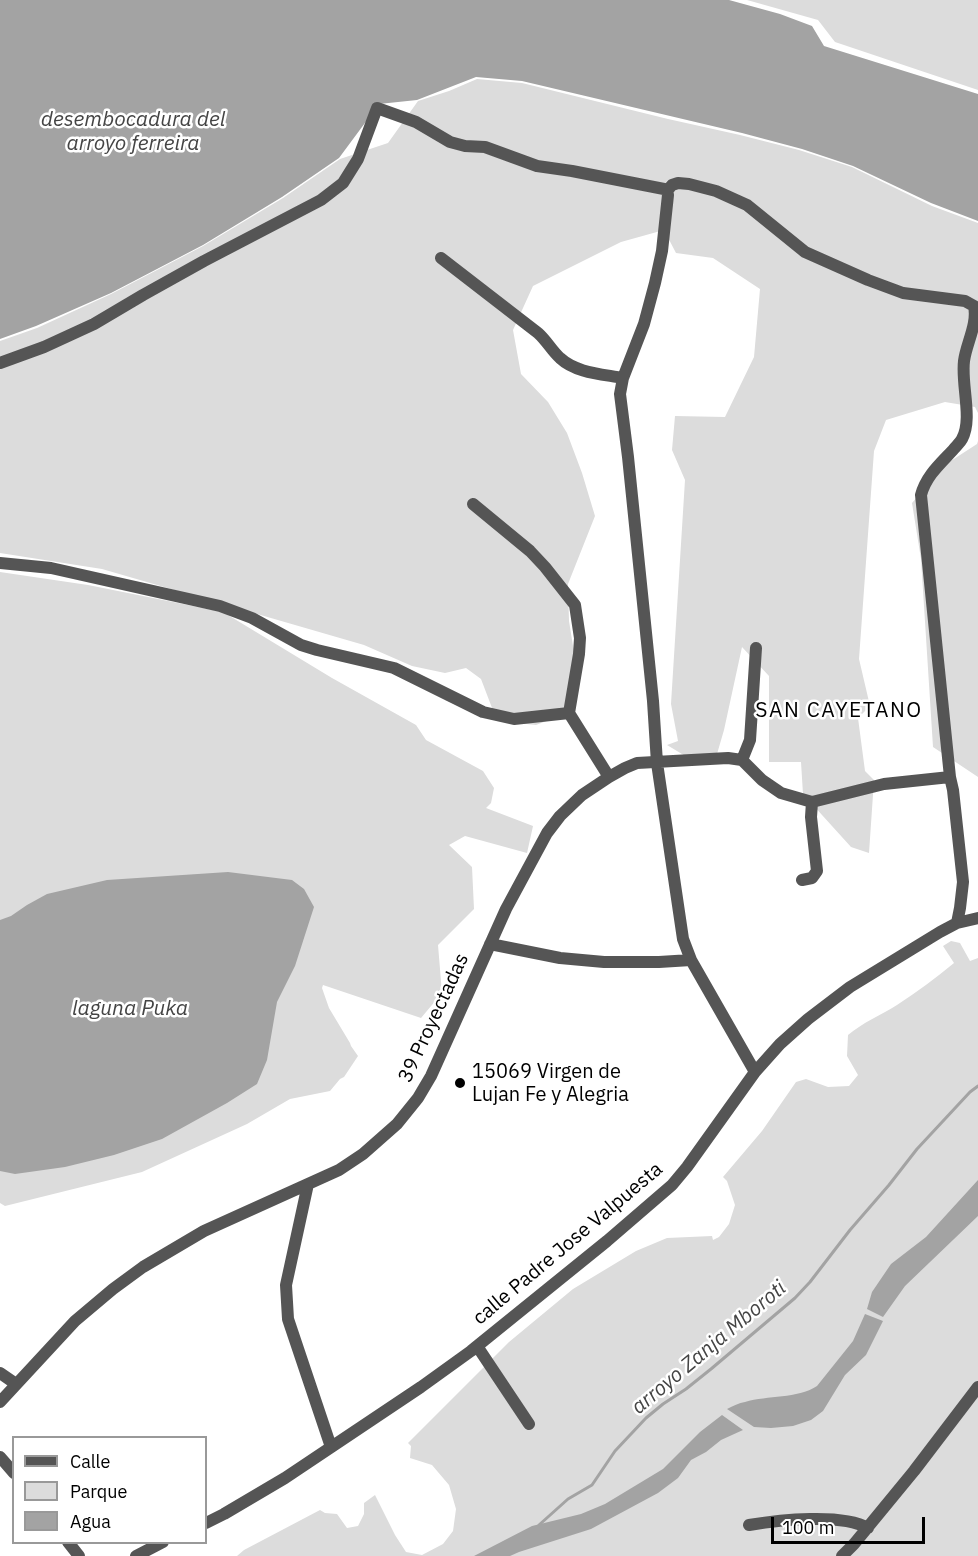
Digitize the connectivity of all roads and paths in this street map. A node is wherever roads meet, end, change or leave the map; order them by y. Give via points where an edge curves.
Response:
1 (667, 191) junction
2 (441, 258) dead end
3 (0, 363) edge
4 (623, 378) junction
5 (473, 504) dead end
6 (0, 563) edge
7 (756, 648) dead end
8 (568, 714) junction
9 (742, 760) junction
10 (657, 763) junction
11 (609, 777) junction
12 (950, 777) junction
13 (812, 802) junction
14 (802, 880) dead end
15 (978, 918) edge
16 (957, 923) junction
17 (490, 944) junction
18 (691, 960) junction
19 (755, 1072) junction
20 (308, 1184) junction
21 (477, 1346) junction
22 (0, 1373) edge
23 (16, 1384) junction
24 (978, 1387) edge
25 (0, 1402) edge
26 (529, 1424) dead end
27 (331, 1446) junction
28 (0, 1457) edge
29 (12, 1471) edge
30 (207, 1522) edge
31 (749, 1525) dead end
32 (868, 1528) junction
33 (70, 1544) edge
34 (159, 1544) edge
35 (79, 1556) edge
36 (136, 1556) edge
37 (842, 1556) edge

1 - 3 street via 537,166 485,147 458,144 416,122 377,108 358,159 343,183 321,200 94,324
1 - 4 street via 655,283
1 - 12 street via 678,183 716,191 747,206 805,252 903,292 965,301 974,306 963,375 968,424 962,440 929,476 921,495
2 - 4 street via 538,333 572,367
4 - 10 street via 621,409
5 - 8 street via 537,559 575,606 579,654
6 - 8 street via 51,568 220,606 302,645 394,668 496,716 514,719
7 - 9 street via 750,740
8 - 11 street
9 - 10 street, 39 Proyectadas
9 - 13 street via 781,793
10 - 11 street, 39 Proyectadas via 637,764
10 - 18 street via 683,939
11 - 17 street, 39 Proyectadas via 582,795 547,833
12 - 13 street via 884,783
12 - 16 street via 963,882
13 - 14 street via 817,871 812,878
15 - 16 street, calle Padre Jose Valpuesta
16 - 19 street, calle Padre Jose Valpuesta via 850,987 807,1019
17 - 18 street via 604,962
17 - 20 street, 39 Proyectadas via 418,1098 397,1124 363,1154
18 - 19 street
19 - 21 street, calle Padre Jose Valpuesta via 672,1185
20 - 23 street, 39 Proyectadas via 204,1231 143,1267 75,1321
20 - 27 street via 286,1285 288,1319
21 - 26 street
21 - 27 street, calle Padre Jose Valpuesta
22 - 23 street
23 - 25 street, 39 Proyectadas
24 - 32 street
27 - 30 street, calle Padre Jose Valpuesta via 285,1478
28 - 29 street
31 - 32 street via 781,1520 834,1520 856,1522
32 - 37 street
33 - 35 street
34 - 36 street

